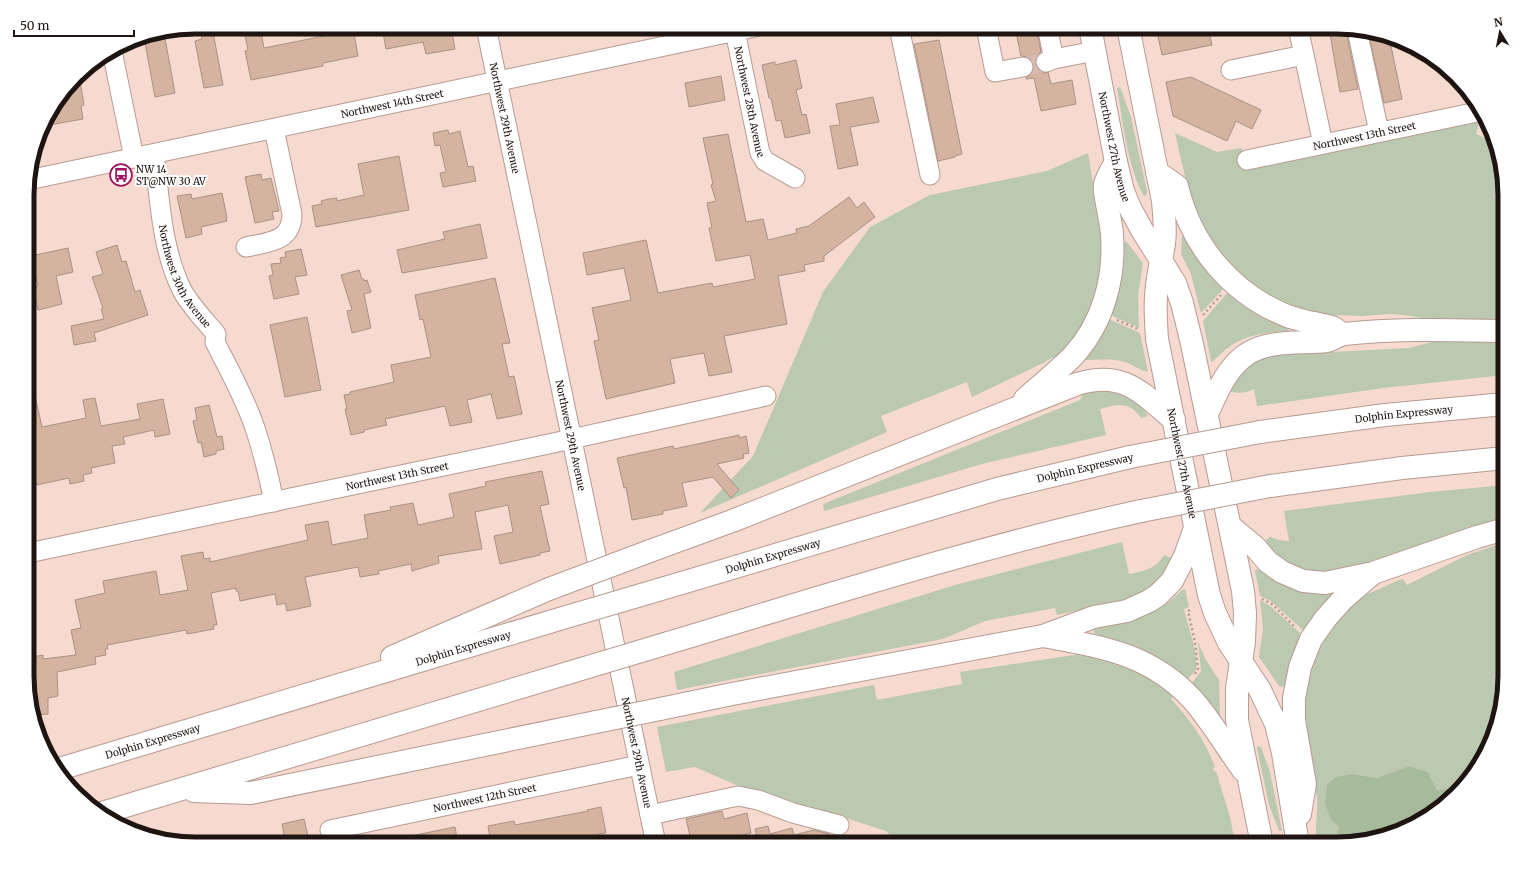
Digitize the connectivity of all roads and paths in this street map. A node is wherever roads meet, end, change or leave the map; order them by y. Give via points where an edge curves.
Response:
1 (488, 34) edge
2 (721, 34) edge
3 (736, 34) edge
4 (900, 34) edge
5 (987, 34) edge
6 (1048, 34) edge
7 (1091, 34) edge
8 (1129, 34) edge
9 (1300, 34) edge
10 (1357, 35) edge
11 (1095, 51) junction
12 (1304, 55) junction
13 (113, 56) edge
14 (1023, 67) tunnel mouth
15 (1231, 70) dead end
16 (498, 81) junction
17 (1475, 112) edge
18 (274, 129) junction
19 (1379, 132) junction
20 (1323, 144) junction
21 (154, 154) junction
22 (134, 158) junction
23 (1247, 160) dead end
24 (1116, 162) junction
25 (1158, 172) junction
26 (930, 175) dead end
27 (795, 178) dead end
28 (35, 179) edge
29 (246, 247) dead end
30 (1160, 258) junction
31 (1226, 289) dead end
32 (1202, 317) dead end
33 (1116, 320) dead end
34 (1140, 330) dead end
35 (1498, 331) edge
36 (1341, 334) junction
37 (766, 396) dead end
38 (1498, 405) edge
39 (1014, 409) junction
40 (1207, 414) junction
41 (1174, 420) junction
42 (572, 438) junction
43 (1498, 459) edge
44 (274, 502) junction
45 (1196, 527) junction
46 (1231, 527) junction
47 (1498, 531) edge
48 (34, 553) edge
49 (1373, 573) junction
50 (1260, 598) dead end
51 (1190, 610) dead end
52 (1297, 628) dead end
53 (1043, 636) junction
54 (1240, 662) junction
55 (1190, 680) dead end
56 (299, 697) junction
57 (639, 765) junction
58 (63, 768) edge
59 (1248, 776) junction
60 (175, 791) junction
61 (107, 811) edge
62 (650, 815) junction
63 (839, 826) dead end
64 (330, 830) dead end
65 (655, 837) edge
66 (1261, 837) edge
67 (1297, 837) edge
68 (1298, 837) edge

1 - 16 street, Northwest 29th Avenue
2 - 16 street, Northwest 14th Street
3 - 27 street, Northwest 28th Avenue via 760,153 765,161
4 - 26 street
5 - 14 street via 995,72
6 - 11 street via 1050,61
7 - 11 highway, Northwest 27th Avenue
8 - 25 highway, Northwest 27th Avenue
9 - 12 street
10 - 19 street
11 - 24 highway, Northwest 27th Avenue
12 - 15 street
12 - 20 street
13 - 22 street
16 - 18 street, Northwest 14th Street
16 - 42 street, Northwest 29th Avenue
17 - 19 street, Northwest 13th Street
18 - 21 street, Northwest 14th Street
18 - 29 street via 292,214 291,228 281,238
19 - 20 street, Northwest 13th Street
20 - 23 street, Northwest 13th Street
21 - 22 street, Northwest 14th Street
21 - 44 street, Northwest 30th Avenue via 161,219 173,266 181,289 216,334 215,342 254,426
22 - 28 street, Northwest 14th Street
24 - 30 highway, Northwest 27th Avenue via 1130,208
24 - 39 highway via 1104,184 1112,232 1113,265 1101,313 1072,356
25 - 30 highway, Northwest 27th Avenue via 1165,225
25 - 36 highway via 1177,186 1193,231 1213,261 1232,282 1277,311 1334,328
30 - 40 highway, Northwest 27th Avenue via 1175,282 1182,303
30 - 41 highway, Northwest 27th Avenue via 1155,314 1158,345
31 - 32 path
33 - 34 path
35 - 36 highway
36 - 40 highway via 1329,341 1270,345 1247,354 1228,374
37 - 42 street, Northwest 13th Street
38 - 56 highway, Dolphin Expressway, bridge via 1384,415 1260,432 1055,474
39 - 41 highway via 1076,384 1103,379 1116,380 1134,388
39 - 56 highway, bridge via 739,518 549,589
40 - 46 highway, Northwest 27th Avenue
41 - 45 highway, Northwest 27th Avenue
42 - 44 street, Northwest 13th Street
42 - 57 street, Northwest 29th Avenue
43 - 60 highway, bridge via 1394,468 1270,486 1141,510 1027,537
44 - 48 street, Northwest 13th Street
45 - 53 highway via 1178,571 1158,595 1133,609 1094,617
45 - 54 highway, Northwest 27th Avenue via 1215,613
46 - 49 highway via 1274,567 1303,581 1325,583
46 - 54 highway, Northwest 27th Avenue via 1245,613
47 - 49 highway
49 - 68 highway via 1326,618 1311,639 1300,667 1295,688 1294,720 1305,784
50 - 52 path via 1272,604
51 - 55 path via 1188,612 1198,670
53 - 59 highway via 1120,652 1157,670 1192,700
53 - 60 highway, bridge via 740,692 251,793
54 - 59 highway, Northwest 27th Avenue via 1237,720
54 - 67 highway, Northwest 27th Avenue via 1260,690 1276,724
56 - 58 highway, Dolphin Expressway
57 - 62 street, Northwest 29th Avenue
57 - 64 street, Northwest 12th Street
59 - 66 highway, Northwest 27th Avenue
60 - 61 highway
62 - 63 street via 738,796
62 - 65 street, Northwest 29th Avenue

